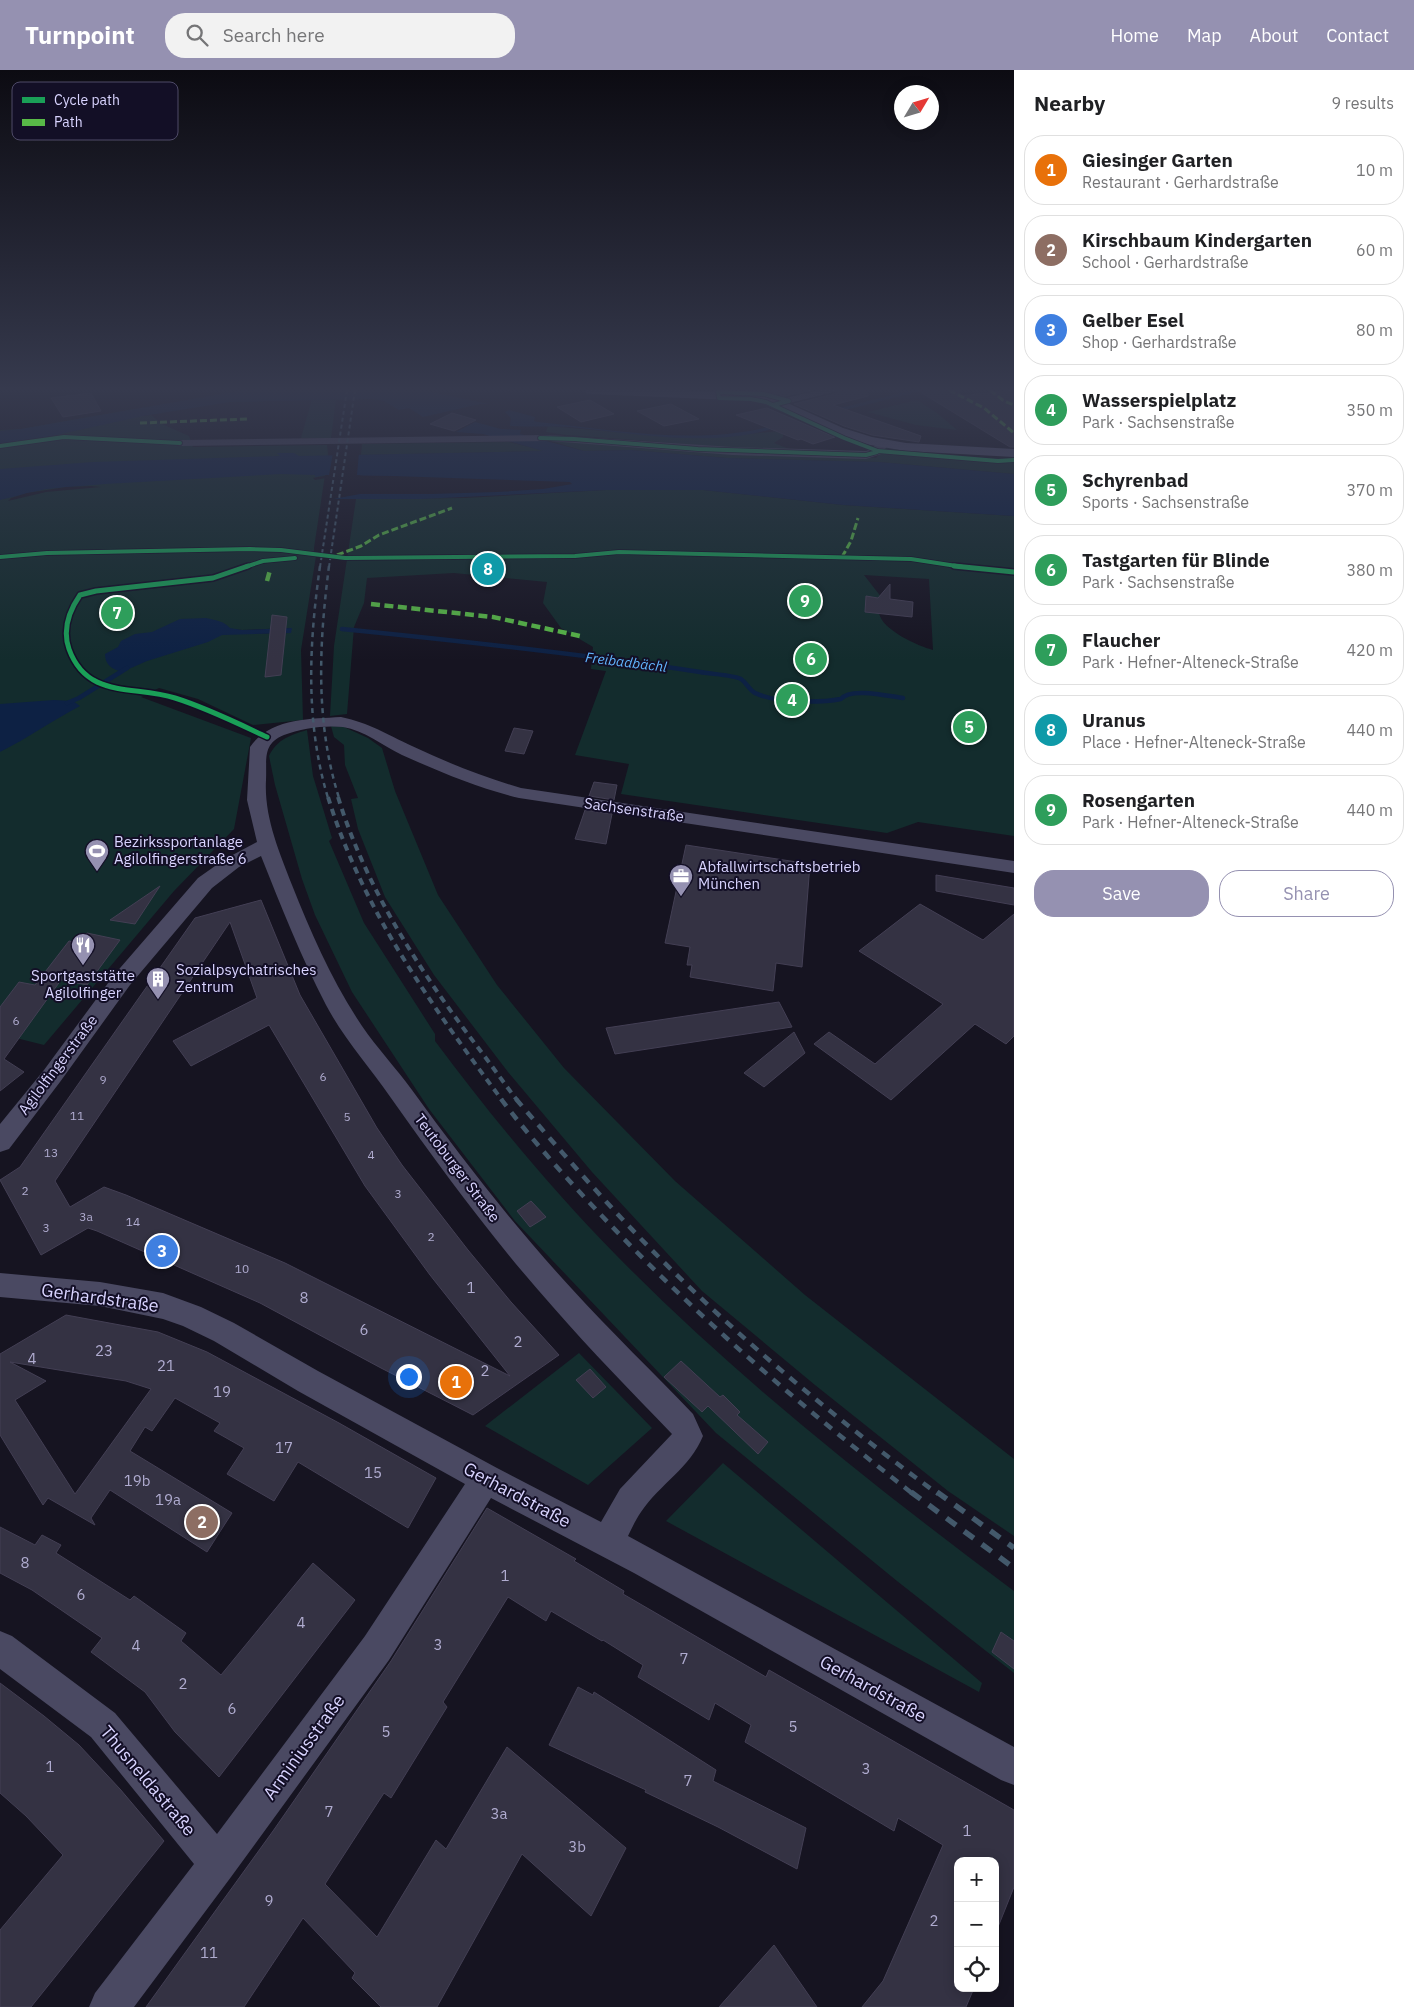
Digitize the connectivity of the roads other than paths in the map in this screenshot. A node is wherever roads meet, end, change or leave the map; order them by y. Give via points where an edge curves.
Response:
1 (268, 737) joint
2 (267, 845) junction
3 (1014, 867) edge
4 (0, 1142) edge
5 (0, 1285) edge
6 (486, 1479) junction
7 (607, 1542) junction
8 (0, 1648) edge
9 (1014, 1767) edge
10 (218, 1864) junction
11 (109, 2007) edge

1 - 2 street, Teutoburger Straße via 259,748 256,800
1 - 3 street, Sachsenstraße via 296,726 340,722 359,726 478,781 519,793
2 - 4 street, Agilolfingerstraße via 232,863 205,883 122,980
2 - 7 street, Teutoburger Straße via 295,918 337,1004 361,1042 503,1229 563,1299 683,1424 688,1436 681,1447 631,1500
5 - 6 street, Gerhardstraße via 100,1294 163,1306 191,1316
6 - 7 street, Gerhardstraße
6 - 10 street, Arminiusstraße via 377,1648
7 - 9 street, Gerhardstraße
8 - 10 street, Thusneldastraße via 103,1726
10 - 11 street, Arminiusstraße

